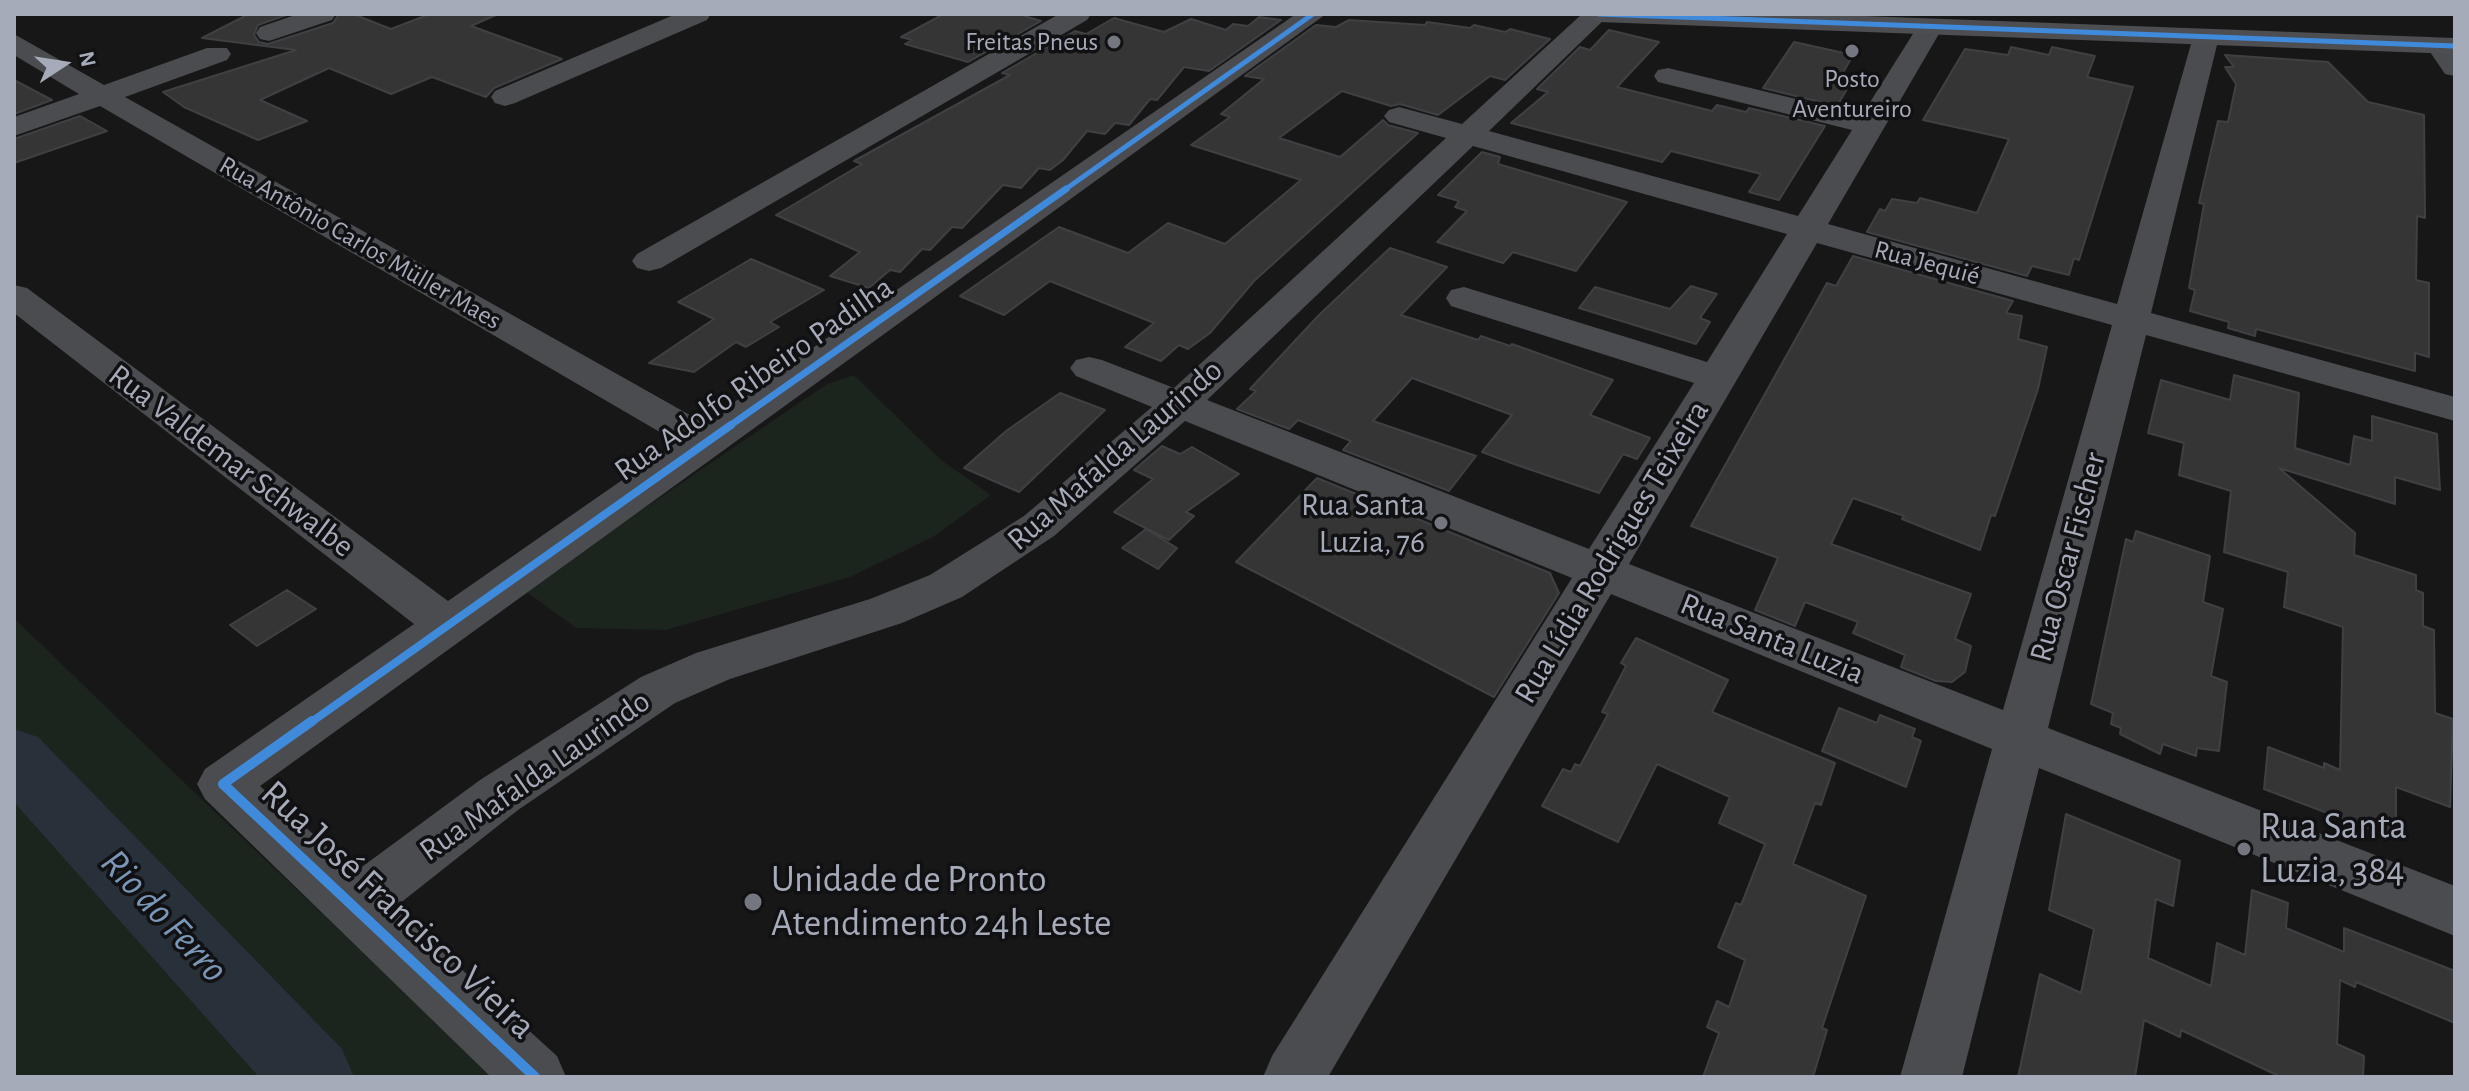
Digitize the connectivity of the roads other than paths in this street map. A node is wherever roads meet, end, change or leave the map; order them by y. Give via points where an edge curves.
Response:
1 (323, 14) edge
2 (698, 14) edge
3 (1078, 14) edge
4 (1313, 14) edge
5 (1598, 14) edge
6 (1930, 27) junction
7 (269, 33) dead end
8 (2206, 37) junction
9 (14, 42) edge
10 (2450, 53) edge
11 (217, 54) dead end
12 (1668, 76) dead end
13 (102, 95) junction
14 (505, 97) dead end
15 (1399, 116) dead end
16 (1870, 126) junction
17 (14, 127) edge
18 (1469, 136) junction
19 (1807, 230) junction
20 (649, 261) dead end
21 (14, 296) edge
22 (1464, 298) dead end
23 (2131, 320) junction
24 (1089, 368) dead end
25 (1718, 378) junction
26 (1180, 404) junction
27 (2455, 409) edge
28 (707, 442) junction
29 (1600, 571) junction
30 (448, 625) junction
31 (2020, 738) junction
32 (223, 784) joint
33 (355, 905) junction
34 (2455, 911) edge
35 (535, 1077) edge
36 (1294, 1077) edge
37 (1931, 1077) edge

1 - 7 street
2 - 14 street
3 - 20 street
4 - 28 street, Rua Adolfo Ribeiro Padilha
5 - 6 main road
5 - 18 street, Rua Mafalda Laurindo
6 - 8 main road
6 - 16 street, Rua Lídia Rodrigues Teixeira
8 - 10 main road
8 - 23 street, Rua Oscar Fischer
9 - 13 street, Rua Antônio Carlos Müller Maes
11 - 13 street
12 - 16 street
13 - 17 street
13 - 28 street, Rua Antônio Carlos Müller Maes
15 - 18 street, Rua Jequié
16 - 19 street, Rua Lídia Rodrigues Teixeira
18 - 19 street, Rua Jequié
18 - 26 street, Rua Mafalda Laurindo
19 - 23 street, Rua Jequié
19 - 25 street, Rua Lídia Rodrigues Teixeira
21 - 30 street, Rua Valdemar Schwalbe
22 - 25 street
23 - 27 street, Rua Jequié
23 - 31 street, Rua Oscar Fischer
24 - 26 street, Rua Santa Luzia
25 - 29 street, Rua Lídia Rodrigues Teixeira
26 - 29 street, Rua Santa Luzia
26 - 33 street, Rua Mafalda Laurindo via 998,556 946,586 886,611 713,666 658,690 499,795
28 - 30 street, Rua Adolfo Ribeiro Padilha
29 - 31 street, Rua Santa Luzia
29 - 36 street, Rua Lídia Rodrigues Teixeira
30 - 32 street, Rua Adolfo Ribeiro Padilha
31 - 34 street, Rua Santa Luzia
31 - 37 street, Rua Oscar Fischer
32 - 33 street, Rua José Francisco Vieira
33 - 35 street, Rua José Francisco Vieira

